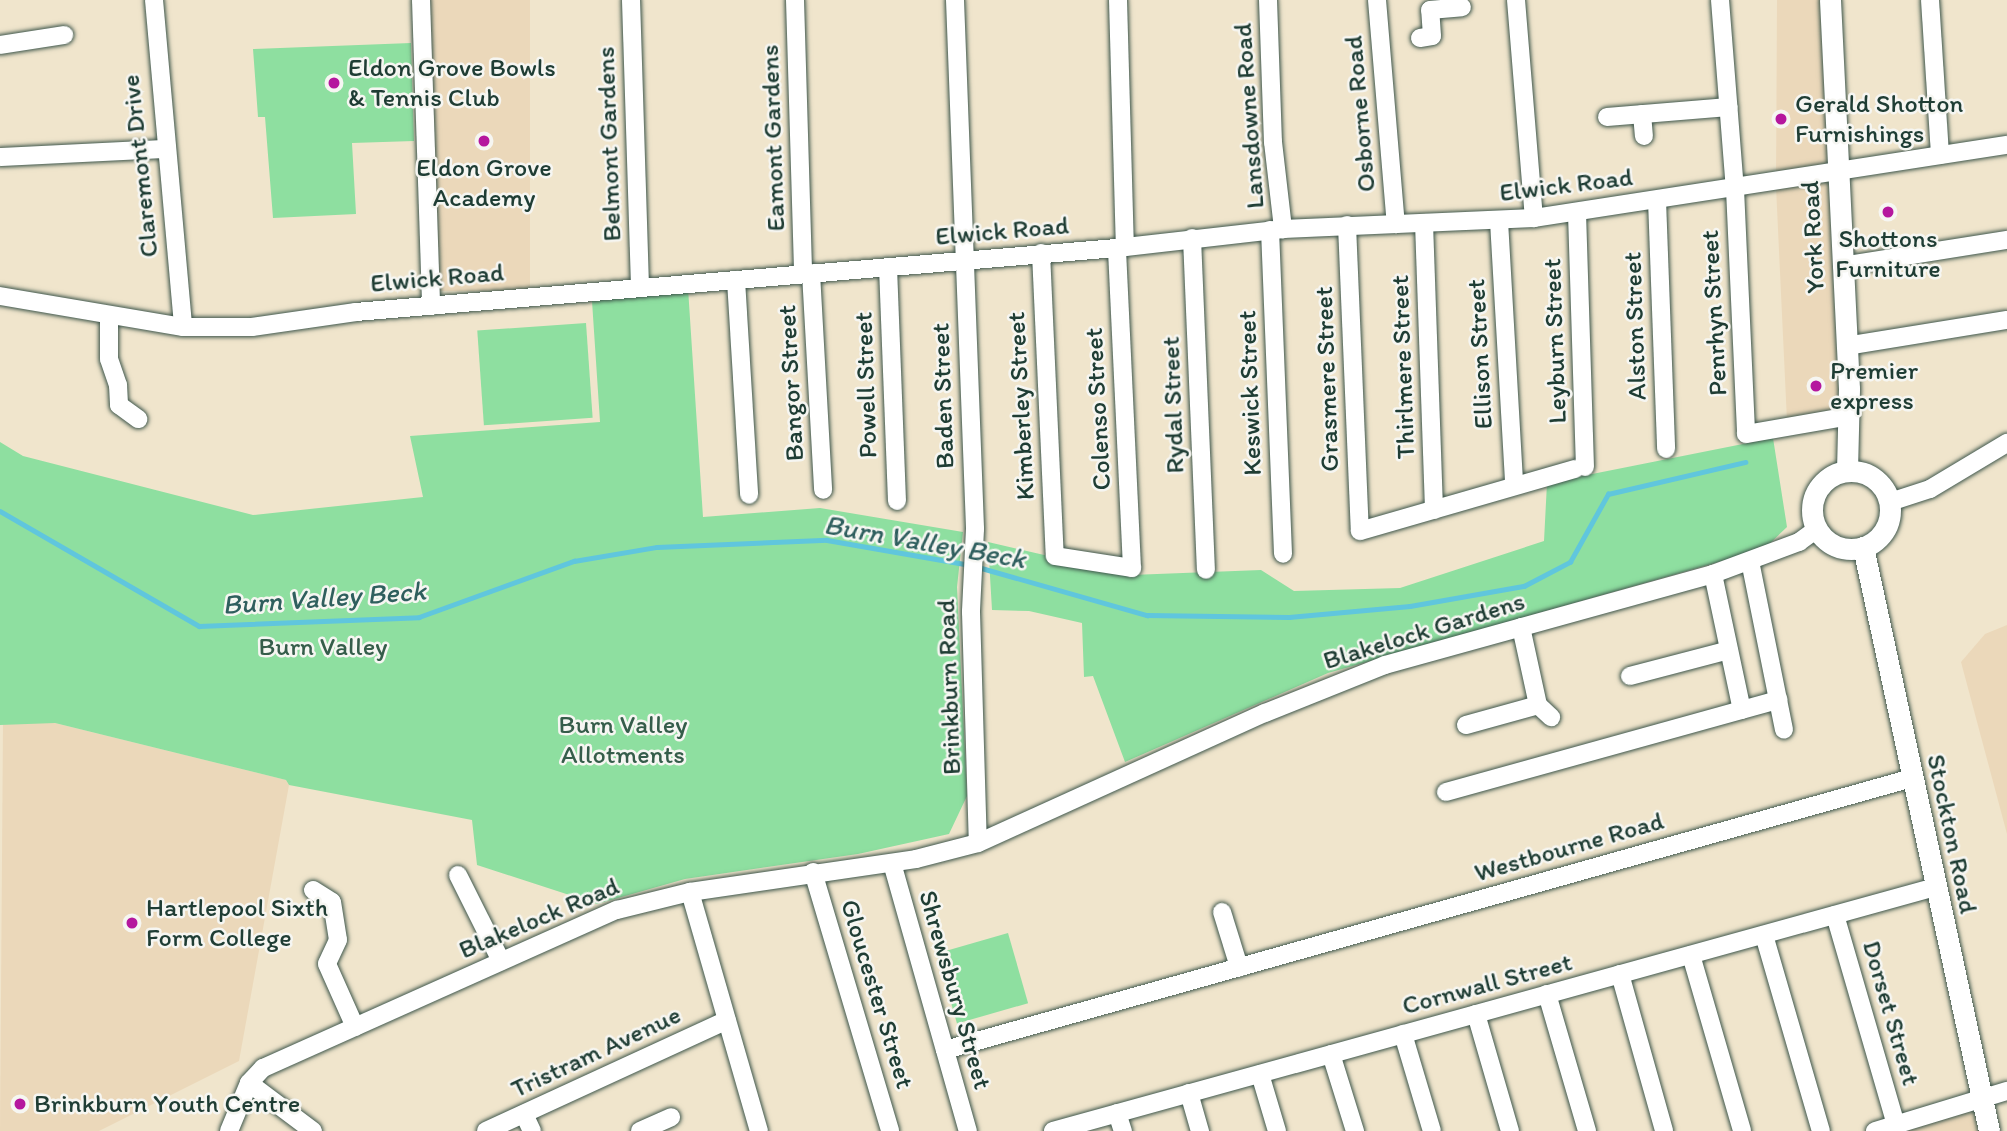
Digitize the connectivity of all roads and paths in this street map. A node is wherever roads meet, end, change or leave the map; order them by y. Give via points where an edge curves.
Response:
1 (153, 0) edge
2 (421, 0) edge
3 (631, 0) edge
4 (795, 0) edge
5 (956, 0) edge
6 (1118, 0) edge
7 (1268, 0) edge
8 (1377, 0) edge
9 (1516, 0) edge
10 (1720, 0) edge
11 (1830, 0) edge
12 (1930, 0) edge
13 (1441, 5) edge
14 (1462, 7) dead end
15 (64, 35) dead end
16 (0, 45) edge
17 (1434, 55) dead end
18 (1729, 107) junction
19 (1642, 114) junction
20 (1606, 117) dead end
21 (1644, 136) dead end
22 (2007, 145) edge
23 (165, 149) junction
24 (1940, 155) junction
25 (0, 157) edge
26 (1838, 171) junction
27 (1735, 189) junction
28 (1657, 201) junction
29 (1577, 213) junction
30 (1534, 218) junction
31 (1499, 221) junction
32 (1424, 223) junction
33 (1396, 224) junction
34 (1346, 225) junction
35 (1277, 230) junction
36 (1192, 238) junction
37 (2007, 240) edge
38 (1121, 247) junction
39 (1041, 253) junction
40 (964, 260) junction
41 (1842, 266) junction
42 (888, 267) junction
43 (807, 274) junction
44 (736, 280) junction
45 (640, 287) junction
46 (0, 296) edge
47 (431, 306) junction
48 (109, 317) junction
49 (2007, 320) edge
50 (183, 327) junction
51 (1846, 346) junction
52 (1850, 416) junction
53 (138, 419) dead end
54 (2007, 443) edge
55 (1666, 449) dead end
56 (1847, 471) junction
57 (1514, 484) junction
58 (823, 489) dead end
59 (749, 495) dead end
60 (897, 500) dead end
61 (1890, 502) junction
62 (1434, 510) junction
63 (975, 529) joint
64 (1817, 529) junction
65 (1863, 547) junction
66 (1283, 554) dead end
67 (1055, 556) joint
68 (1750, 561) junction
69 (1206, 570) dead end
70 (1713, 574) junction
71 (1521, 627) junction
72 (1728, 650) junction
73 (1630, 676) dead end
74 (1778, 700) junction
75 (1742, 710) junction
76 (1466, 725) dead end
77 (1784, 730) dead end
78 (1912, 778) junction
79 (1446, 792) dead end
80 (978, 842) junction
81 (892, 863) junction
82 (813, 872) junction
83 (458, 875) dead end
84 (1935, 887) junction
85 (313, 890) dead end
86 (690, 892) junction
87 (1222, 912) dead end
88 (1835, 915) junction
89 (1763, 935) junction
90 (1691, 955) junction
91 (501, 961) junction
92 (1239, 967) junction
93 (1620, 974) junction
94 (1547, 994) junction
95 (1476, 1014) junction
96 (727, 1020) junction
97 (355, 1027) junction
98 (1403, 1034) junction
99 (945, 1050) junction
100 (1331, 1054) junction
101 (1260, 1074) junction
102 (249, 1083) junction
103 (2007, 1091) edge
104 (1189, 1093) junction
105 (1980, 1099) junction
106 (1117, 1113) junction
107 (524, 1114) junction
108 (671, 1117) dead end
109 (1896, 1125) junction
110 (229, 1131) edge
111 (313, 1131) edge
112 (486, 1131) edge
113 (532, 1131) edge
114 (640, 1131) edge
115 (759, 1131) edge
116 (890, 1131) edge
117 (968, 1131) edge
118 (1053, 1131) edge
119 (1123, 1131) edge
120 (1200, 1131) edge
121 (1277, 1131) edge
122 (1355, 1131) edge
123 (1432, 1131) edge
124 (1510, 1131) edge
125 (1587, 1131) edge
126 (1664, 1131) edge
127 (1742, 1131) edge
128 (1821, 1131) edge
129 (1875, 1131) edge
130 (1989, 1131) edge

1 - 23 street, Claremont Drive
2 - 47 street
3 - 45 street, Belmont Gardens
4 - 43 street, Eamont Gardens
5 - 40 street, Baden Street
6 - 38 street, Colenso Street
7 - 35 street, Lansdowne Road
8 - 33 street, Osborne Road
9 - 30 street
10 - 18 street, Penrhyn Street
11 - 26 main road, York Road
12 - 24 street
13 - 14 street
13 - 17 street via 1430,10 1426,37
15 - 16 street
18 - 19 street
18 - 27 street, Penrhyn Street
19 - 20 street
19 - 21 street
22 - 24 street, Elwick Road
23 - 25 street
23 - 50 street, Claremont Drive
24 - 26 street, Elwick Road
26 - 27 street, Elwick Road
26 - 41 main road, York Road
27 - 28 street, Elwick Road
27 - 52 street, Penrhyn Street via 1746,434
28 - 29 street, Elwick Road
28 - 55 street, Alston Street
29 - 30 street, Elwick Road
29 - 57 street, Leyburn Street via 1580,468
30 - 31 street, Elwick Road
31 - 32 street, Elwick Road
31 - 57 street, Ellison Street
32 - 33 street, Elwick Road
32 - 62 street, Thirlmere Street
33 - 34 street, Elwick Road
34 - 35 street, Elwick Road
34 - 62 street, Grasmere Street via 1360,531
35 - 36 street, Elwick Road
35 - 66 street, Keswick Street
36 - 38 street, Elwick Road
36 - 69 street, Rydal Street
37 - 41 street
38 - 39 street, Elwick Road
38 - 67 street, Colenso Street via 1132,568
39 - 40 street, Elwick Road
39 - 67 street, Kimberley Street
40 - 42 street, Elwick Road
40 - 63 street, Baden Street
41 - 51 main road, York Road
42 - 43 street, Elwick Road
42 - 60 street, Powell Street
43 - 44 street, Elwick Road
43 - 58 street, Bangor Street
44 - 45 street, Elwick Road
44 - 59 street
45 - 47 street, Elwick Road
46 - 48 street, Elwick Road
47 - 50 street, Elwick Road via 252,327
48 - 50 street, Elwick Road
48 - 53 street via 109,359 118,385 112,407
49 - 51 street
51 - 52 main road, York Road
52 - 56 main road, York Road
54 - 61 street via 1930,489
56 - 61 main road via 1879,482
56 - 64 main road via 1835,474 1816,492 1813,517
57 - 62 street
61 - 65 main road via 1888,525
63 - 80 street, Brinkburn Road via 972,582
64 - 65 main road via 1842,548
64 - 68 street, Blakelock Gardens
65 - 78 main road, Stockton Road
68 - 70 street, Blakelock Gardens
68 - 74 street
70 - 71 street, Blakelock Gardens
70 - 72 street
71 - 76 street via 1544,711
71 - 80 street, Blakelock Gardens via 1385,665
72 - 73 street
72 - 75 street
74 - 75 street
74 - 77 street
75 - 79 street
78 - 84 main road, Stockton Road
78 - 92 street, Westbourne Road
80 - 81 street, Blakelock Road
81 - 82 street, Blakelock Road
81 - 99 street, Shrewsbury Street
82 - 86 street, Blakelock Road
82 - 116 street, Gloucester Street
83 - 91 street
84 - 88 street, Cornwall Street
84 - 105 main road, Stockton Road
85 - 97 street via 332,902 338,940 327,964
86 - 91 street, Blakelock Road via 617,910
86 - 96 street
87 - 92 street
88 - 89 street, Cornwall Street
88 - 109 street, Dorset Street
89 - 90 street, Cornwall Street
89 - 128 street
90 - 93 street, Cornwall Street
90 - 127 street
91 - 97 street, Blakelock Road
92 - 99 street, Westbourne Road
93 - 94 street, Cornwall Street
93 - 126 street
94 - 95 street, Cornwall Street
94 - 125 street
95 - 98 street, Cornwall Street
95 - 124 street
96 - 107 street, Tristram Avenue
96 - 115 street
97 - 102 street, Blakelock Road via 263,1068
98 - 100 street, Cornwall Street
98 - 123 street
99 - 117 street, Shrewsbury Street
100 - 101 street, Cornwall Street
100 - 122 street
101 - 104 street, Cornwall Street
101 - 121 street
102 - 110 street, Blakelock Road
102 - 111 street
103 - 105 street
104 - 106 street, Cornwall Street
104 - 120 street
105 - 109 street
105 - 130 main road, Stockton Road
106 - 118 street, Cornwall Street
106 - 119 street
107 - 112 street, Tristram Avenue
107 - 113 street
108 - 114 street
109 - 129 street

